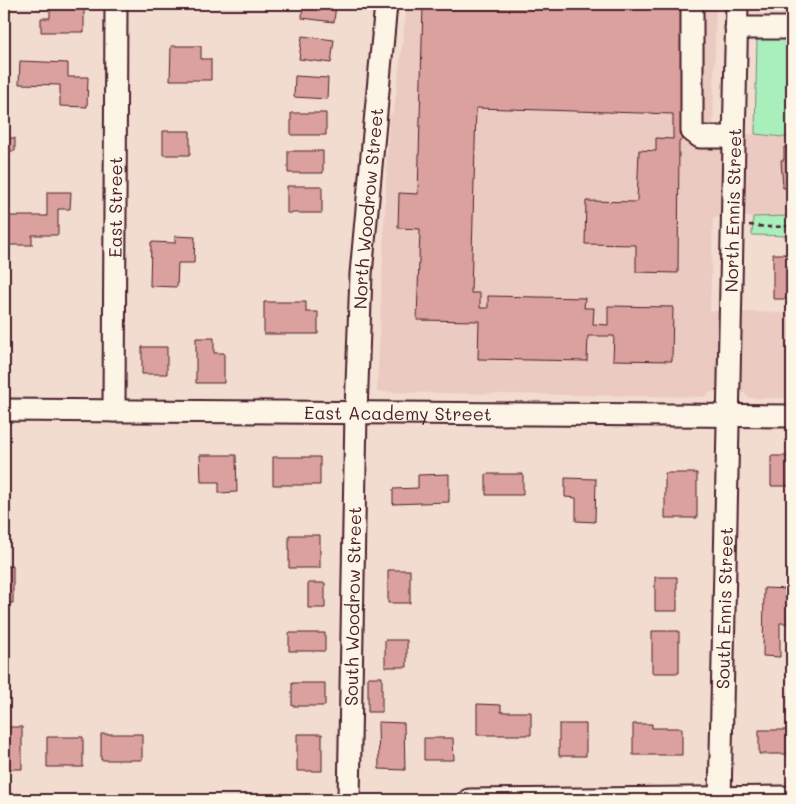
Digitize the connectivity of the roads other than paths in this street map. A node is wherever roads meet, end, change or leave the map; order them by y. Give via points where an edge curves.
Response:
1 (116, 4) edge
2 (386, 4) edge
3 (692, 4) edge
4 (737, 4) edge
5 (736, 28) junction
6 (792, 28) edge
7 (734, 137) junction
8 (4, 410) edge
9 (114, 411) junction
10 (356, 412) junction
11 (727, 415) junction
12 (792, 416) edge
13 (792, 797) edge
14 (720, 799) edge
15 (350, 800) edge
16 (469, 800) edge

1 - 9 street, East Street
2 - 10 street, North Woodrow Street via 360,274
3 - 7 street via 692,131 700,137
4 - 5 street, North Ennis Street
5 - 6 street
5 - 7 street, North Ennis Street
7 - 11 street, North Ennis Street
8 - 9 street, East Academy Street
9 - 10 street, East Academy Street
10 - 11 street, East Academy Street
10 - 15 street, South Woodrow Street
11 - 12 street, East Academy Street
11 - 14 street, South Ennis Street
13 - 14 street
14 - 16 street

